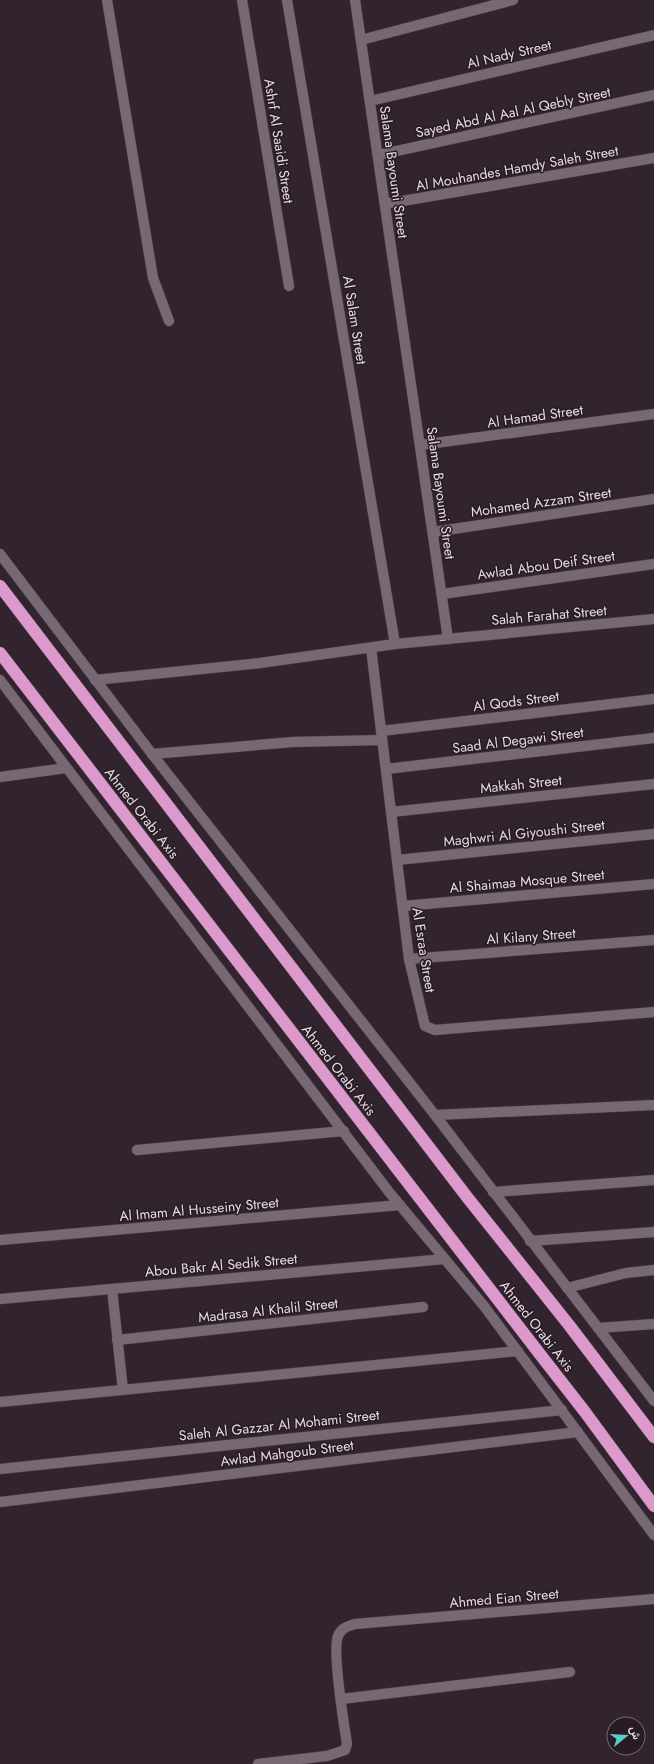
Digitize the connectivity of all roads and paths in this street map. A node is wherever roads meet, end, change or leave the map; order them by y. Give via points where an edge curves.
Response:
1 (107, 0) edge
2 (242, 0) edge
3 (287, 0) edge
4 (355, 0) edge
5 (513, 0) edge
6 (654, 35) edge
7 (361, 40) junction
8 (654, 95) edge
9 (370, 101) junction
10 (378, 155) junction
11 (654, 158) edge
12 (385, 204) junction
13 (289, 286) dead end
14 (169, 321) dead end
15 (654, 414) edge
16 (420, 445) junction
17 (654, 499) edge
18 (433, 532) junction
19 (0, 554) edge
20 (654, 564) edge
21 (0, 586) edge
22 (442, 594) junction
23 (654, 619) edge
24 (448, 639) junction
25 (395, 644) junction
26 (371, 648) junction
27 (0, 653) edge
28 (0, 680) edge
29 (95, 680) junction
30 (654, 699) edge
31 (382, 736) junction
32 (654, 738) edge
33 (152, 754) junction
34 (66, 768) junction
35 (386, 769) junction
36 (0, 777) edge
37 (654, 784) edge
38 (391, 812) junction
39 (654, 834) edge
40 (397, 860) junction
41 (654, 884) edge
42 (403, 906) junction
43 (654, 940) edge
44 (409, 959) junction
45 (654, 1012) edge
46 (654, 1105) edge
47 (435, 1115) junction
48 (344, 1131) junction
49 (137, 1150) dead end
50 (654, 1180) edge
51 (493, 1192) junction
52 (400, 1205) junction
53 (654, 1232) edge
54 (0, 1240) edge
55 (530, 1241) junction
56 (445, 1259) junction
57 (654, 1270) edge
58 (567, 1288) junction
59 (112, 1289) junction
60 (0, 1299) edge
61 (423, 1307) dead end
62 (654, 1324) edge
63 (598, 1328) junction
64 (118, 1340) junction
65 (518, 1351) junction
66 (123, 1390) junction
67 (653, 1398) edge
68 (0, 1402) edge
69 (562, 1410) junction
70 (578, 1432) junction
71 (654, 1437) edge
72 (0, 1469) edge
73 (0, 1502) edge
74 (654, 1506) edge
75 (654, 1535) edge
76 (654, 1599) edge
77 (570, 1672) dead end
78 (341, 1699) junction
79 (258, 1764) edge

1 - 14 street via 153,278
2 - 13 street, Ashrf Al Saaidi Street
3 - 25 street, Al Salam Street
4 - 7 street, Salama Bayoumi Street
5 - 7 street
6 - 9 street, Al Nady Street
7 - 9 street, Salama Bayoumi Street
8 - 10 street, Sayed Abd Al Aal Al Qebly Street
9 - 10 street, Salama Bayoumi Street
10 - 12 street, Salama Bayoumi Street
11 - 12 street, Al Mouhandes Hamdy Saleh Street
12 - 16 street, Salama Bayoumi Street
15 - 16 street, Al Hamad Street
16 - 18 street, Salama Bayoumi Street
17 - 18 street, Mohamed Azzam Street
18 - 22 street, Salama Bayoumi Street
19 - 29 street
20 - 22 street, Awlad Abou Deif Street
21 - 71 highway, Ahmed Orabi Axis via 467,1198 569,1325
22 - 24 street, Salama Bayoumi Street
23 - 24 street, Salah Farahat Street
24 - 25 street
25 - 26 street
26 - 29 street via 260,663
26 - 31 street, Al Esraa Street
27 - 74 highway, Ahmed Orabi Axis via 586,1412
28 - 34 street
29 - 33 street
30 - 31 street, Al Qods Street
31 - 33 street, Al Qods Street
31 - 35 street, Al Esraa Street
32 - 35 street, Saad Al Degawi Street
33 - 47 street
34 - 36 street
34 - 48 street
35 - 38 street, Al Esraa Street
37 - 38 street, Makkah Street
38 - 40 street, Al Esraa Street
39 - 40 street, Maghwri Al Giyoushi Street
40 - 42 street, Al Esraa Street
41 - 42 street, Al Shaimaa Mosque Street
42 - 44 street, Al Esraa Street
43 - 44 street, Al Kilany Street
44 - 45 street, Al Esraa Street via 423,1023 431,1030
46 - 47 street
47 - 51 street
48 - 49 street
48 - 52 street
50 - 51 street
51 - 55 street
52 - 54 street, Al Imam Al Husseiny Street
52 - 56 street
53 - 55 street
55 - 58 street
56 - 59 street, Abou Bakr Al Sedik Street
56 - 65 street
57 - 58 street via 626,1273
58 - 63 street
59 - 60 street, Abou Bakr Al Sedik Street
59 - 64 street
61 - 64 street, Madrasa Al Khalil Street
62 - 63 street
63 - 67 street
64 - 66 street
65 - 66 street
65 - 69 street
66 - 68 street
69 - 70 street
69 - 72 street, Saleh Al Gazzar Al Mohami Street
70 - 73 street, Awlad Mahgoub Street
70 - 75 street
76 - 78 street, Ahmed Eian Street via 355,1624 345,1627 338,1635 336,1644
77 - 78 street
78 - 79 street via 347,1744 345,1750 327,1756

